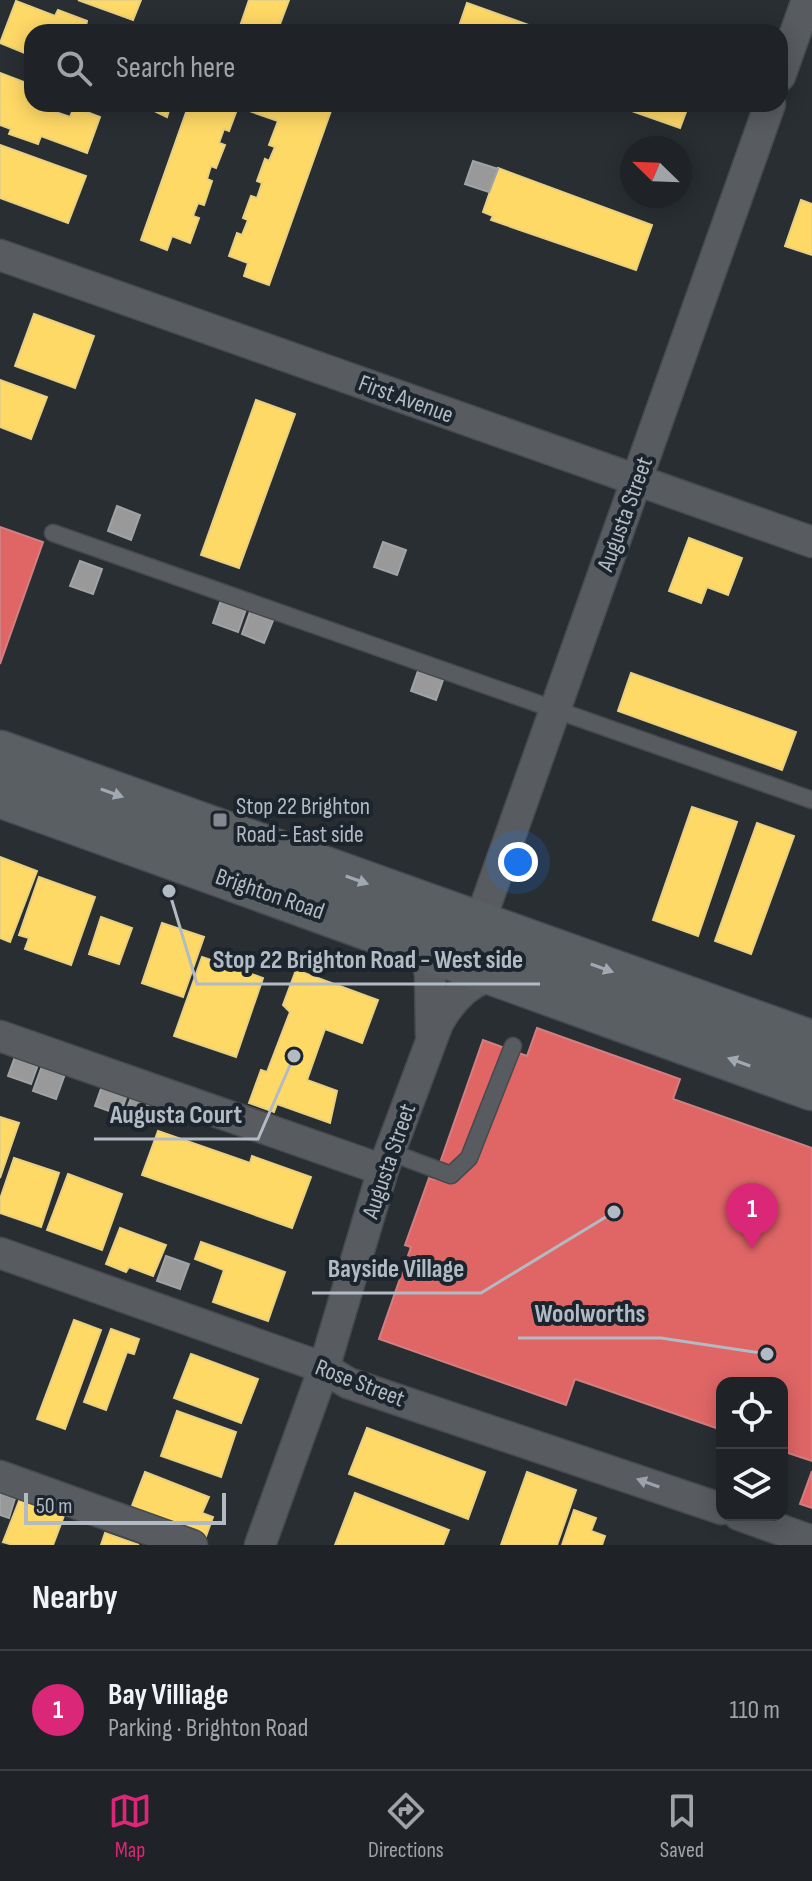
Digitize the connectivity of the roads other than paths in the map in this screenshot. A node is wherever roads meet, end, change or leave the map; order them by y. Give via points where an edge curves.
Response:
1 (801, 5) edge
2 (788, 49) edge
3 (767, 112) edge
4 (0, 255) edge
5 (636, 481) junction
6 (53, 533) dead end
7 (812, 542) edge
8 (555, 710) junction
9 (0, 753) edge
10 (0, 795) edge
11 (812, 800) edge
12 (479, 924) junction
13 (424, 947) junction
14 (505, 977) junction
15 (0, 1036) edge
16 (812, 1043) edge
17 (513, 1046) dead end
18 (427, 1051) junction
19 (812, 1088) edge
20 (387, 1161) junction
21 (0, 1253) edge
22 (324, 1368) junction
23 (0, 1476) edge
24 (716, 1507) edge
25 (756, 1521) edge
26 (812, 1541) edge
27 (192, 1545) edge
28 (260, 1545) edge

1 - 2 street
3 - 5 street, Augusta Street
4 - 5 street, First Avenue
5 - 7 street, First Avenue
5 - 8 street, Augusta Street
6 - 8 lane
8 - 11 lane
8 - 12 street, Augusta Street
9 -> 12 main road, Brighton Road
10 - 13 main road, Brighton Road
12 - 14 main road
12 -> 16 main road, Brighton Road
13 - 14 main road, Brighton Road
13 - 18 street, Augusta Street via 433,1017
14 - 18 street, Augusta Street via 478,981 455,999
19 -> 14 main road, Brighton Road
15 - 20 street
17 - 20 lane via 469,1158 451,1175
18 - 20 street, Augusta Street
20 - 22 street, Augusta Street
21 - 22 street, Rose Street
24 -> 22 street, Rose Street via 348,1383
22 - 28 street, Augusta Street
23 - 27 street
25 - 26 street

